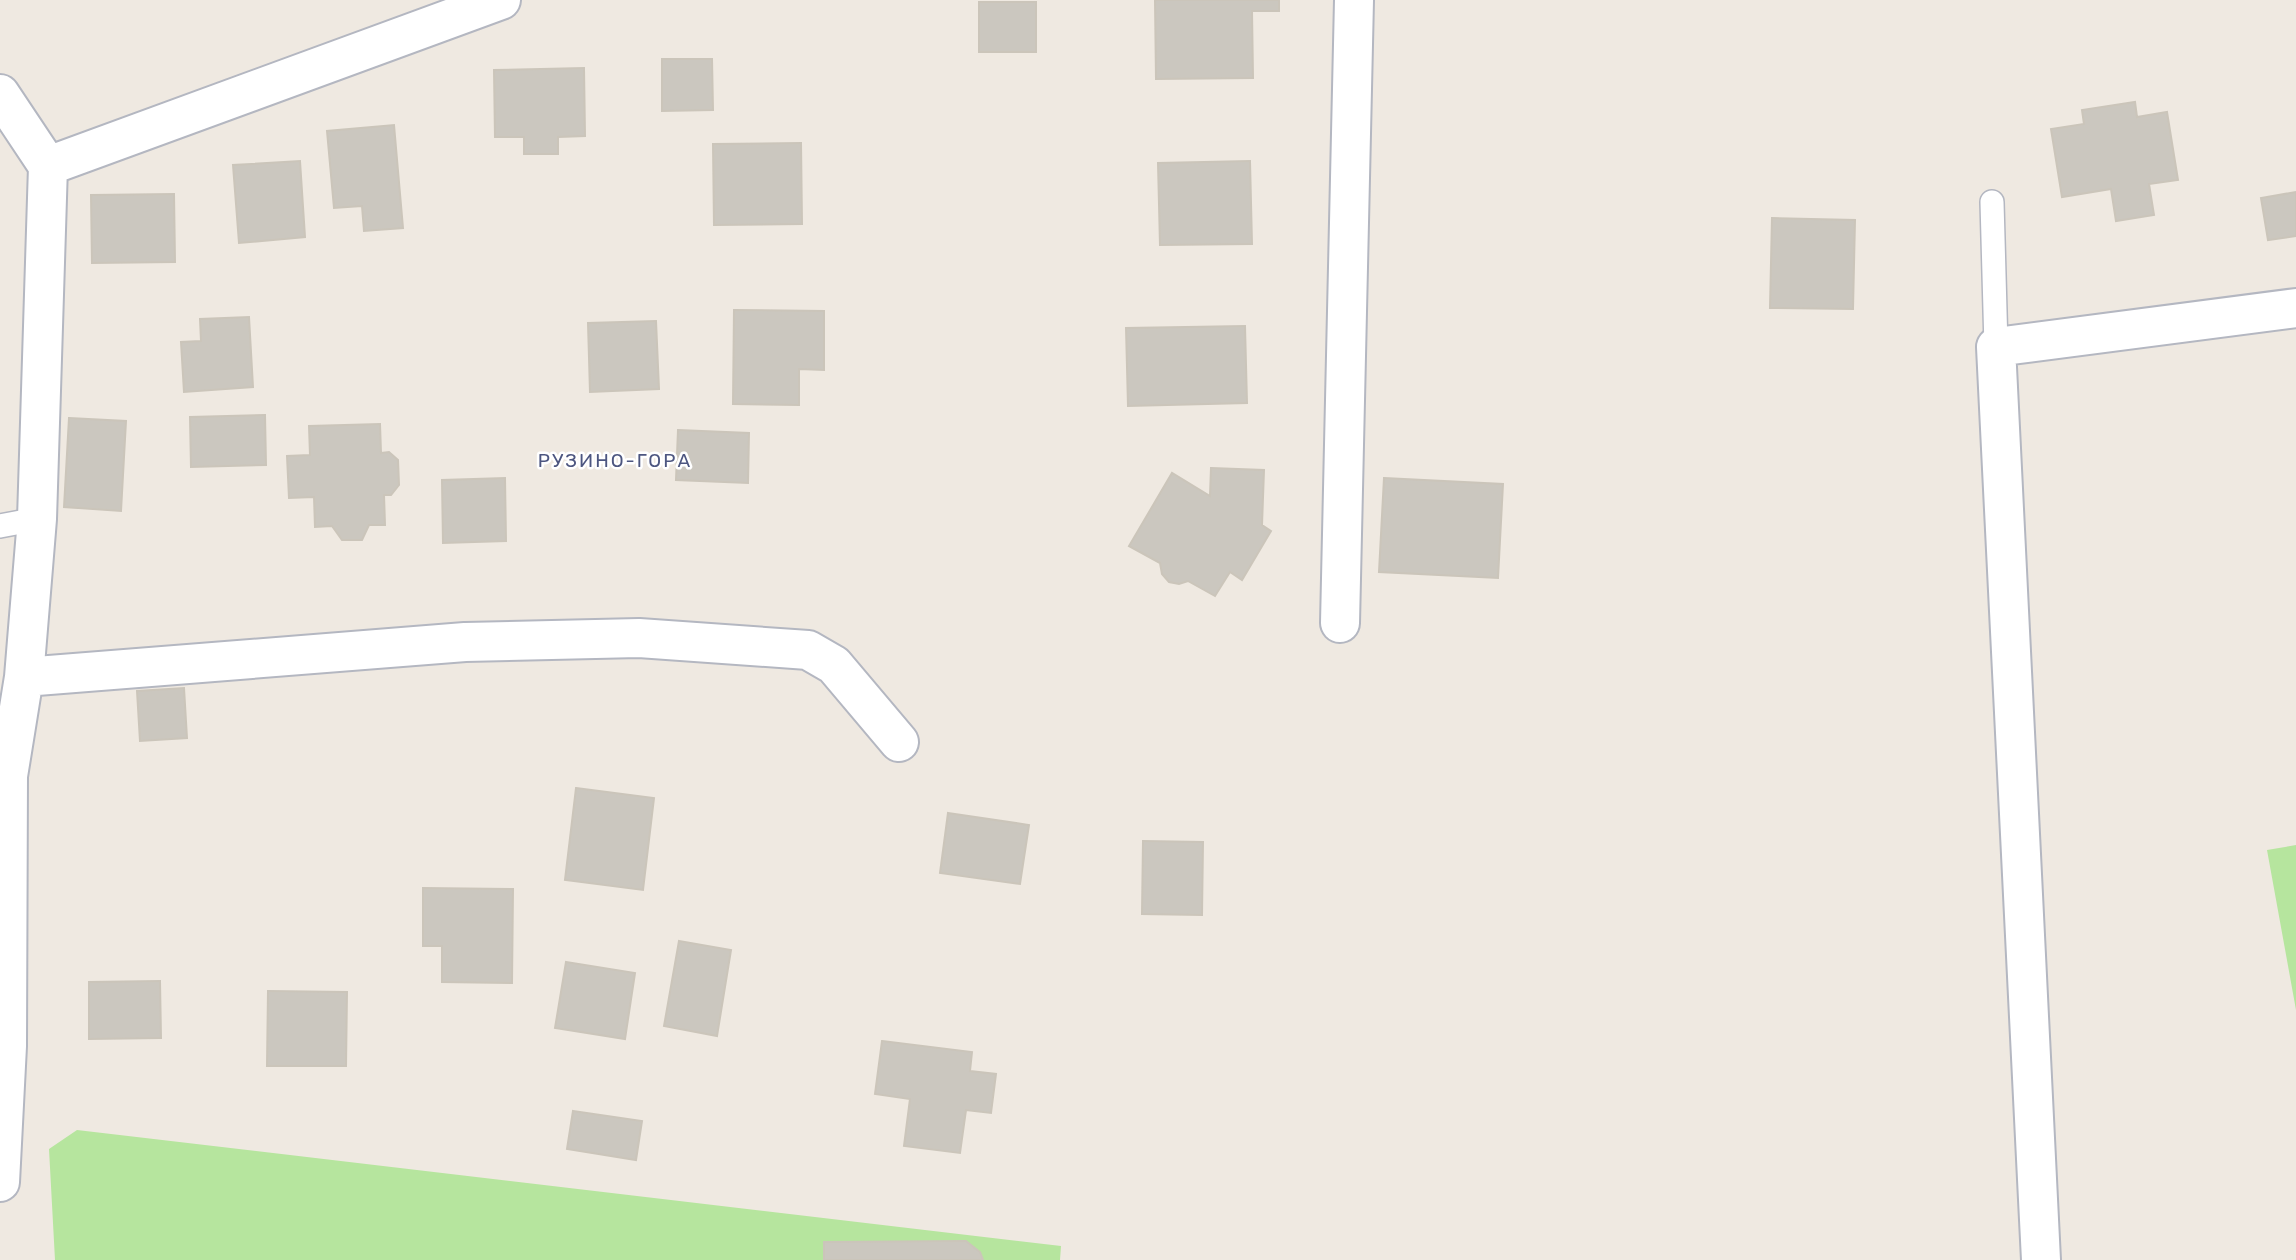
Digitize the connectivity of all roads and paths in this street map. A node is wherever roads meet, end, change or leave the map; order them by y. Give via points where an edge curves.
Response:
1 (501, 0) edge
2 (1354, 0) edge
3 (0, 94) edge
4 (48, 166) junction
5 (1992, 202) dead end
6 (2296, 308) edge
7 (1996, 347) junction
8 (37, 519) junction
9 (0, 526) edge
10 (1340, 623) dead end
11 (24, 677) junction
12 (899, 742) dead end
13 (0, 1182) edge
14 (2041, 1260) edge

1 - 4 street
2 - 10 street
3 - 4 street
4 - 8 street
5 - 7 lane
6 - 7 street
7 - 14 street
8 - 9 lane
8 - 11 street
11 - 12 street via 465,642 639,638 795,649 808,650 834,665
11 - 13 street via 8,776 7,1046

